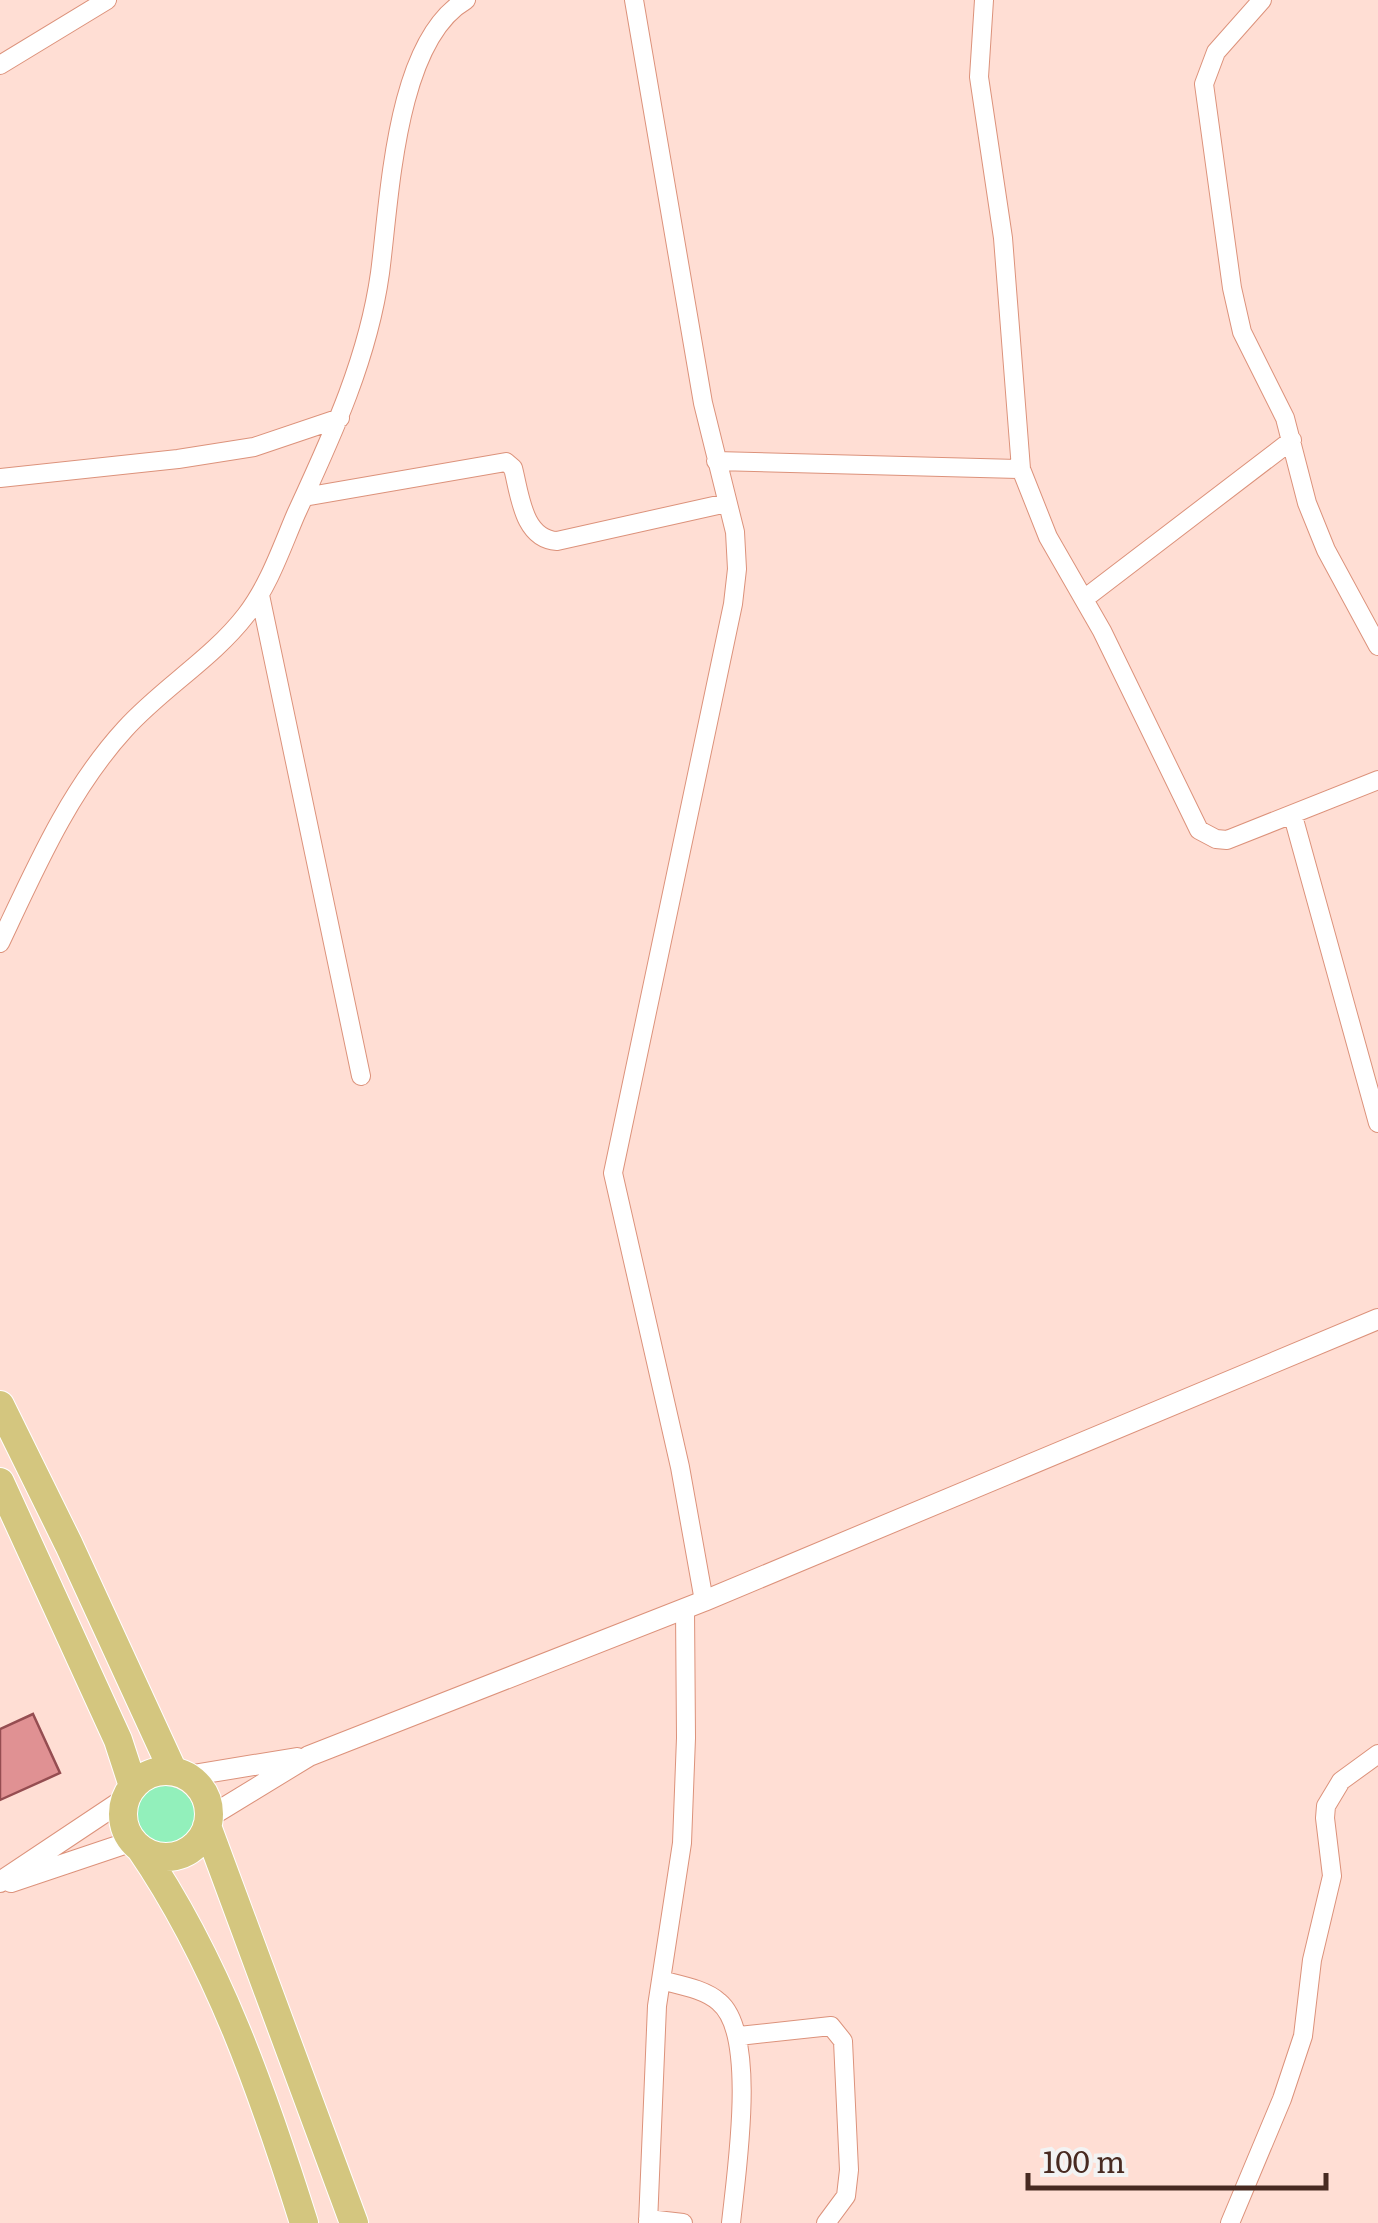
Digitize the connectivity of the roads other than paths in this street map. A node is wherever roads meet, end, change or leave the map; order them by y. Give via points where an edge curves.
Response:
1 (107, 0) edge
2 (466, 0) edge
3 (634, 0) edge
4 (984, 0) edge
5 (1262, 0) edge
6 (0, 65) edge
7 (340, 418) junction
8 (1292, 440) junction
9 (716, 461) junction
10 (1021, 468) junction
11 (0, 478) edge
12 (304, 497) junction
13 (728, 503) junction
14 (260, 595) junction
15 (1084, 599) junction
16 (1378, 646) edge
17 (1378, 780) edge
18 (1294, 816) junction
19 (0, 944) edge
20 (361, 1076) dead end
21 (1378, 1124) edge
22 (1378, 1320) edge
23 (0, 1406) edge
24 (0, 1482) edge
25 (695, 1605) junction
26 (1378, 1754) edge
27 (309, 1756) junction
28 (180, 1774) junction
29 (129, 1792) junction
30 (208, 1821) junction
31 (136, 1845) junction
32 (0, 1884) edge
33 (661, 1980) junction
34 (739, 2036) junction
35 (648, 2221) edge
36 (304, 2223) edge
37 (354, 2223) edge
38 (683, 2223) edge
39 (732, 2223) edge
40 (826, 2223) edge
41 (1230, 2223) edge

1 - 6 street
2 - 7 street via 453,7 422,51 407,89 378,287
3 - 9 street
4 - 10 street via 979,76 1003,238
5 - 8 street via 1216,52 1204,84 1242,332
7 - 11 street via 254,447
7 - 12 street
8 - 15 street
8 - 16 street via 1326,550
9 - 10 street
9 - 13 street
10 - 15 street via 1048,538
12 - 13 street via 506,462 532,529 557,541
12 - 14 street
13 - 25 street via 736,550 733,604 613,1173 680,1466
14 - 19 street via 92,768
14 - 20 street
15 - 18 street via 1199,830 1227,840
17 - 18 street
18 - 21 street
22 - 25 street
23 - 28 highway
24 - 29 highway via 111,1725
25 - 27 street
25 - 33 street via 682,1843
26 - 41 street via 1341,1781 1326,1806 1332,1876 1303,2036
27 - 28 street
27 - 30 street
28 - 29 highway via 158,1771
28 - 30 highway via 206,1798
29 - 31 highway via 123,1813
29 - 32 street
30 - 31 highway via 192,1848 180,1854 152,1855
30 - 37 highway
31 - 32 street
31 - 36 highway via 184,1917 240,2035
33 - 34 street via 717,1999
33 - 35 street
34 - 39 street
34 - 40 street via 831,2026 843,2041 850,2170 846,2196
35 - 38 street

